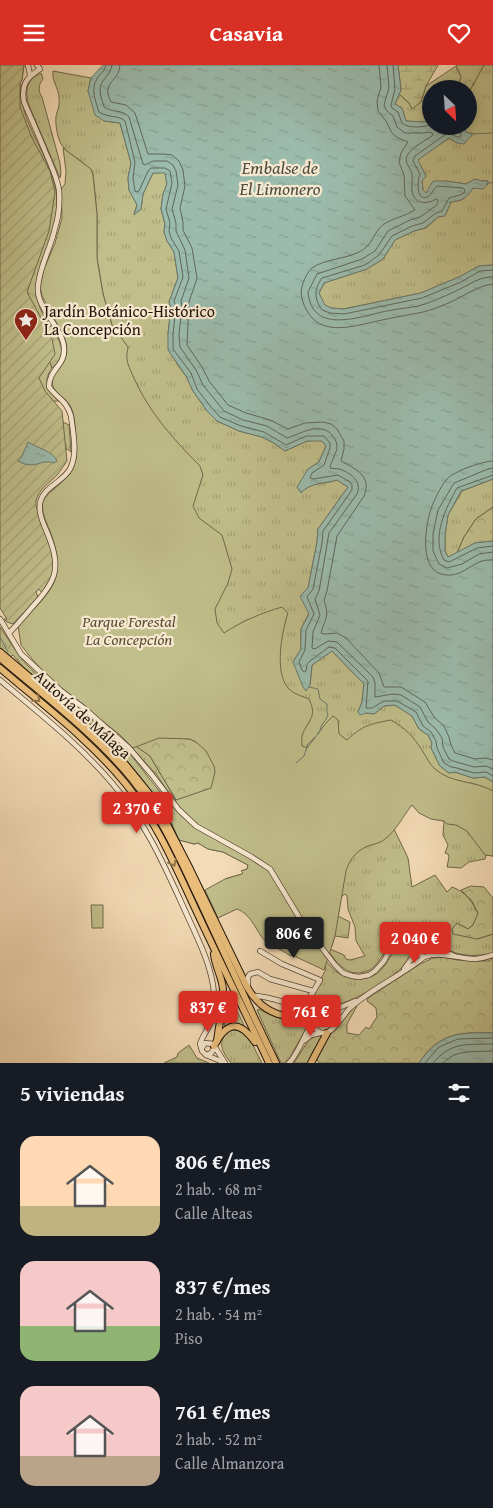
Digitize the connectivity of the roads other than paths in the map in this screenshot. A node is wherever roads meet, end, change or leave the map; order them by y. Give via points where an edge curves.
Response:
1 (28, 65) edge
2 (37, 65) edge
3 (30, 75) junction
4 (0, 619) edge
5 (9, 633) junction
6 (0, 652) edge
7 (0, 659) edge
8 (0, 668) edge
9 (0, 680) edge
10 (402, 942) junction
11 (426, 945) junction
12 (214, 948) junction
13 (418, 950) junction
14 (260, 951) dead end
15 (493, 955) edge
16 (454, 956) junction
17 (426, 957) junction
18 (402, 972) junction
19 (247, 987) junction
20 (313, 991) junction
21 (252, 996) junction
22 (360, 1000) junction
23 (324, 1011) junction
24 (313, 1021) junction
25 (334, 1026) junction
26 (209, 1027) junction
27 (324, 1033) junction
28 (304, 1041) junction
29 (214, 1044) junction
30 (202, 1048) junction
31 (264, 1053) junction
32 (206, 1055) junction
33 (224, 1063) edge
34 (269, 1063) edge
35 (276, 1063) edge
36 (289, 1063) edge
37 (311, 1063) edge

1 - 3 street
2 - 3 street via 40,69
3 - 5 street via 22,93 24,102 59,189 58,219 38,287 39,296 65,349 63,358 51,374 49,387 67,404 74,460 65,476 46,491 41,500 43,522 56,560 53,581
4 - 5 street
5 - 10 street via 21,654 34,667 129,748 178,810 196,826 270,869 302,922 343,973 359,977 369,975 384,961 390,949
6 - 19 highway via 116,753 155,801
7 - 35 highway, Autovía de Málaga via 107,751 152,806
8 -> 12 highway, Autovía de Málaga via 94,749 126,784 160,837
9 - 26 street via 95,763 150,837 206,959 214,989 214,1011
10 - 11 street
10 - 13 street via 412,944
11 - 13 street
11 - 16 street
11 - 17 street via 430,951
12 - 29 highway via 223,994 222,1017
12 - 31 highway, Autovía de Málaga
13 - 17 street
13 - 18 street
14 - 20 street via 320,980
15 - 16 street via 475,959
16 - 17 street
17 - 18 street
18 - 22 street
19 - 20 street via 250,974 258,972 270,979
19 - 21 highway
20 - 23 street via 310,997 328,1003
21 - 23 street via 320,1006
21 - 23 highway via 263,1007 280,1015 298,1017
22 - 23 street
22 - 25 street
23 - 24 street
23 - 25 street via 334,1017
24 - 27 street via 314,1027
24 - 28 street
25 - 27 street
26 - 29 street
26 - 30 street via 201,1040
27 - 28 street via 311,1035
27 - 37 highway
28 - 36 street
29 - 30 street via 205,1043
29 - 31 highway via 225,1030 238,1027 248,1032
29 - 32 street via 214,1051
29 - 33 street
30 - 32 street
31 - 34 highway, Autovía de Málaga
32 - 33 street

